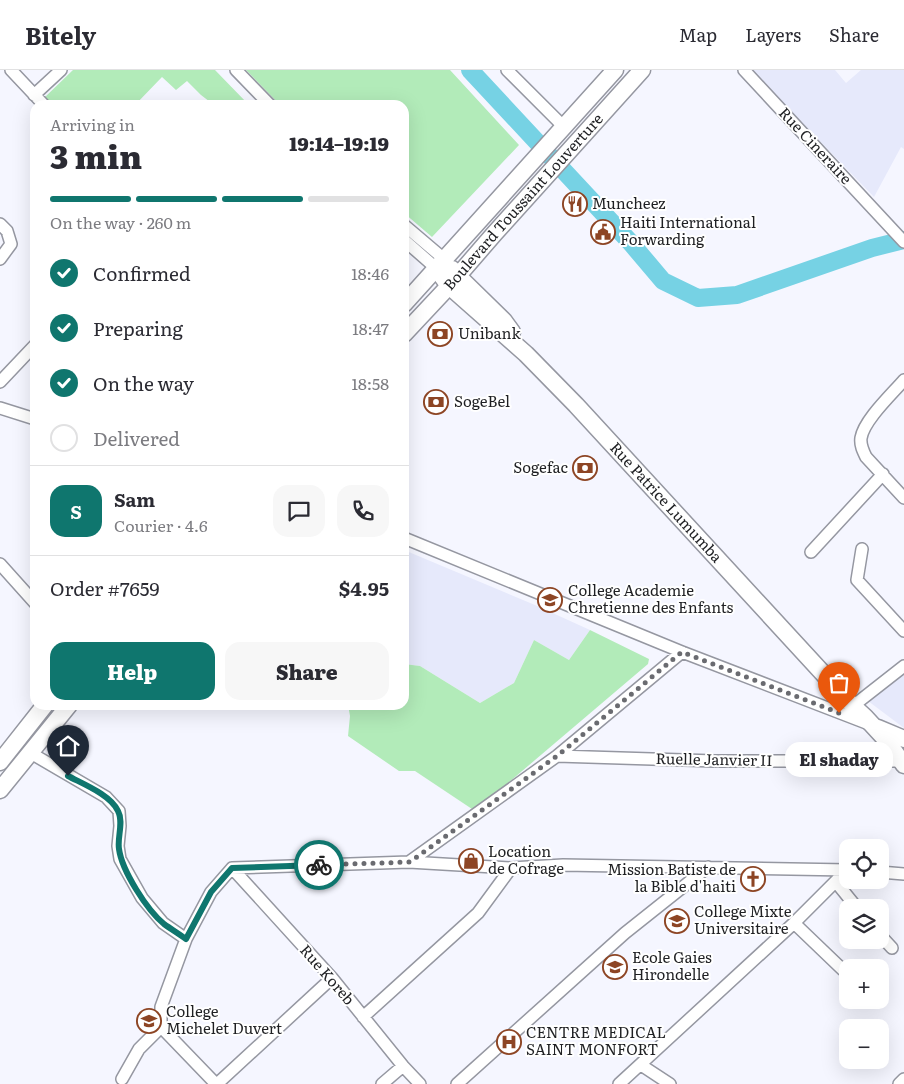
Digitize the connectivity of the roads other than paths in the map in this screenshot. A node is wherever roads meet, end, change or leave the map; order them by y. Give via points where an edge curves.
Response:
1 (11, 70) edge
2 (61, 70) edge
3 (236, 70) edge
4 (508, 70) edge
5 (615, 70) edge
6 (642, 70) edge
7 (744, 70) edge
8 (34, 95) junction
9 (39, 100) edge
10 (265, 100) edge
11 (562, 129) junction
12 (0, 224) edge
13 (409, 231) edge
14 (904, 242) edge
15 (409, 243) edge
16 (0, 259) edge
17 (440, 264) junction
18 (453, 281) junction
19 (409, 298) edge
20 (409, 329) edge
21 (30, 350) edge
22 (904, 380) edge
23 (0, 382) edge
24 (0, 408) edge
25 (30, 417) edge
26 (884, 474) junction
27 (904, 498) edge
28 (409, 540) edge
29 (862, 549) dead end
30 (811, 552) dead end
31 (0, 564) edge
32 (30, 597) edge
33 (904, 631) edge
34 (682, 652) junction
35 (904, 666) edge
36 (853, 706) junction
37 (41, 710) edge
38 (65, 710) edge
39 (874, 726) junction
40 (904, 739) edge
41 (30, 752) junction
42 (557, 756) junction
43 (0, 762) edge
44 (902, 763) edge
45 (0, 790) edge
46 (410, 862) junction
47 (708, 867) junction
48 (232, 868) junction
49 (512, 868) junction
50 (839, 870) edge
51 (889, 873) edge
52 (904, 874) edge
53 (839, 879) edge
54 (836, 882) junction
55 (850, 899) edge
56 (794, 923) junction
57 (186, 939) junction
58 (889, 945) edge
59 (892, 948) dead end
60 (839, 966) edge
61 (332, 978) junction
62 (363, 1016) junction
63 (161, 1027) junction
64 (641, 1065) junction
65 (403, 1066) junction
66 (122, 1079) dead end
67 (904, 1079) edge
68 (216, 1084) edge
69 (382, 1084) edge
70 (420, 1084) edge
71 (457, 1084) edge
72 (619, 1084) edge
73 (670, 1084) edge
74 (899, 1084) edge

1 - 8 street
2 - 8 street
3 - 10 street
4 - 11 street
5 - 11 main road, Boulevard Toussaint Louverture
6 - 18 main road, Boulevard Toussaint Louverture
7 - 14 street, Rue Cineraire
8 - 9 street
11 - 17 main road, Boulevard Toussaint Louverture
12 - 16 street via 7,230 11,244
13 - 17 street
15 - 17 street
17 - 18 main road, Rue Patrice Lumumba
17 - 19 main road, Boulevard Toussaint Louverture
18 - 20 main road, Boulevard Toussaint Louverture
18 - 36 main road, Rue Patrice Lumumba via 504,320 526,354
21 - 23 street
22 - 26 street via 866,425 861,438 866,457
24 - 25 street
26 - 27 street
26 - 30 street
28 - 34 street
29 - 33 street via 857,580
31 - 32 street
34 - 39 street
34 - 42 street
35 - 36 street
36 - 39 main road, Rue Patrice Lumumba
37 - 43 main road
38 - 41 main road
39 - 40 main road
39 - 44 main road, Rue Patrice Lumumba
41 - 45 main road
41 - 57 street via 106,797 118,811 120,859 142,898 163,923
42 - 44 street, Ruelle Janvier II
42 - 46 street
46 - 48 street
46 - 49 street
47 - 49 street via 563,865
47 - 50 street
47 - 71 street via 626,933
48 - 57 street via 211,892
48 - 61 street, Rue Koreb
49 - 62 street via 478,913
51 - 52 street
53 - 54 street
54 - 55 street
54 - 56 street
56 - 60 street
56 - 64 street
57 - 63 street via 161,1007
58 - 59 street
61 - 62 street, Rue Koreb
61 - 68 street
62 - 65 street, Rue Koreb
63 - 66 street via 139,1048
63 - 68 street
64 - 72 street
64 - 73 street
65 - 69 street
65 - 70 street, Rue Koreb
67 - 74 street

